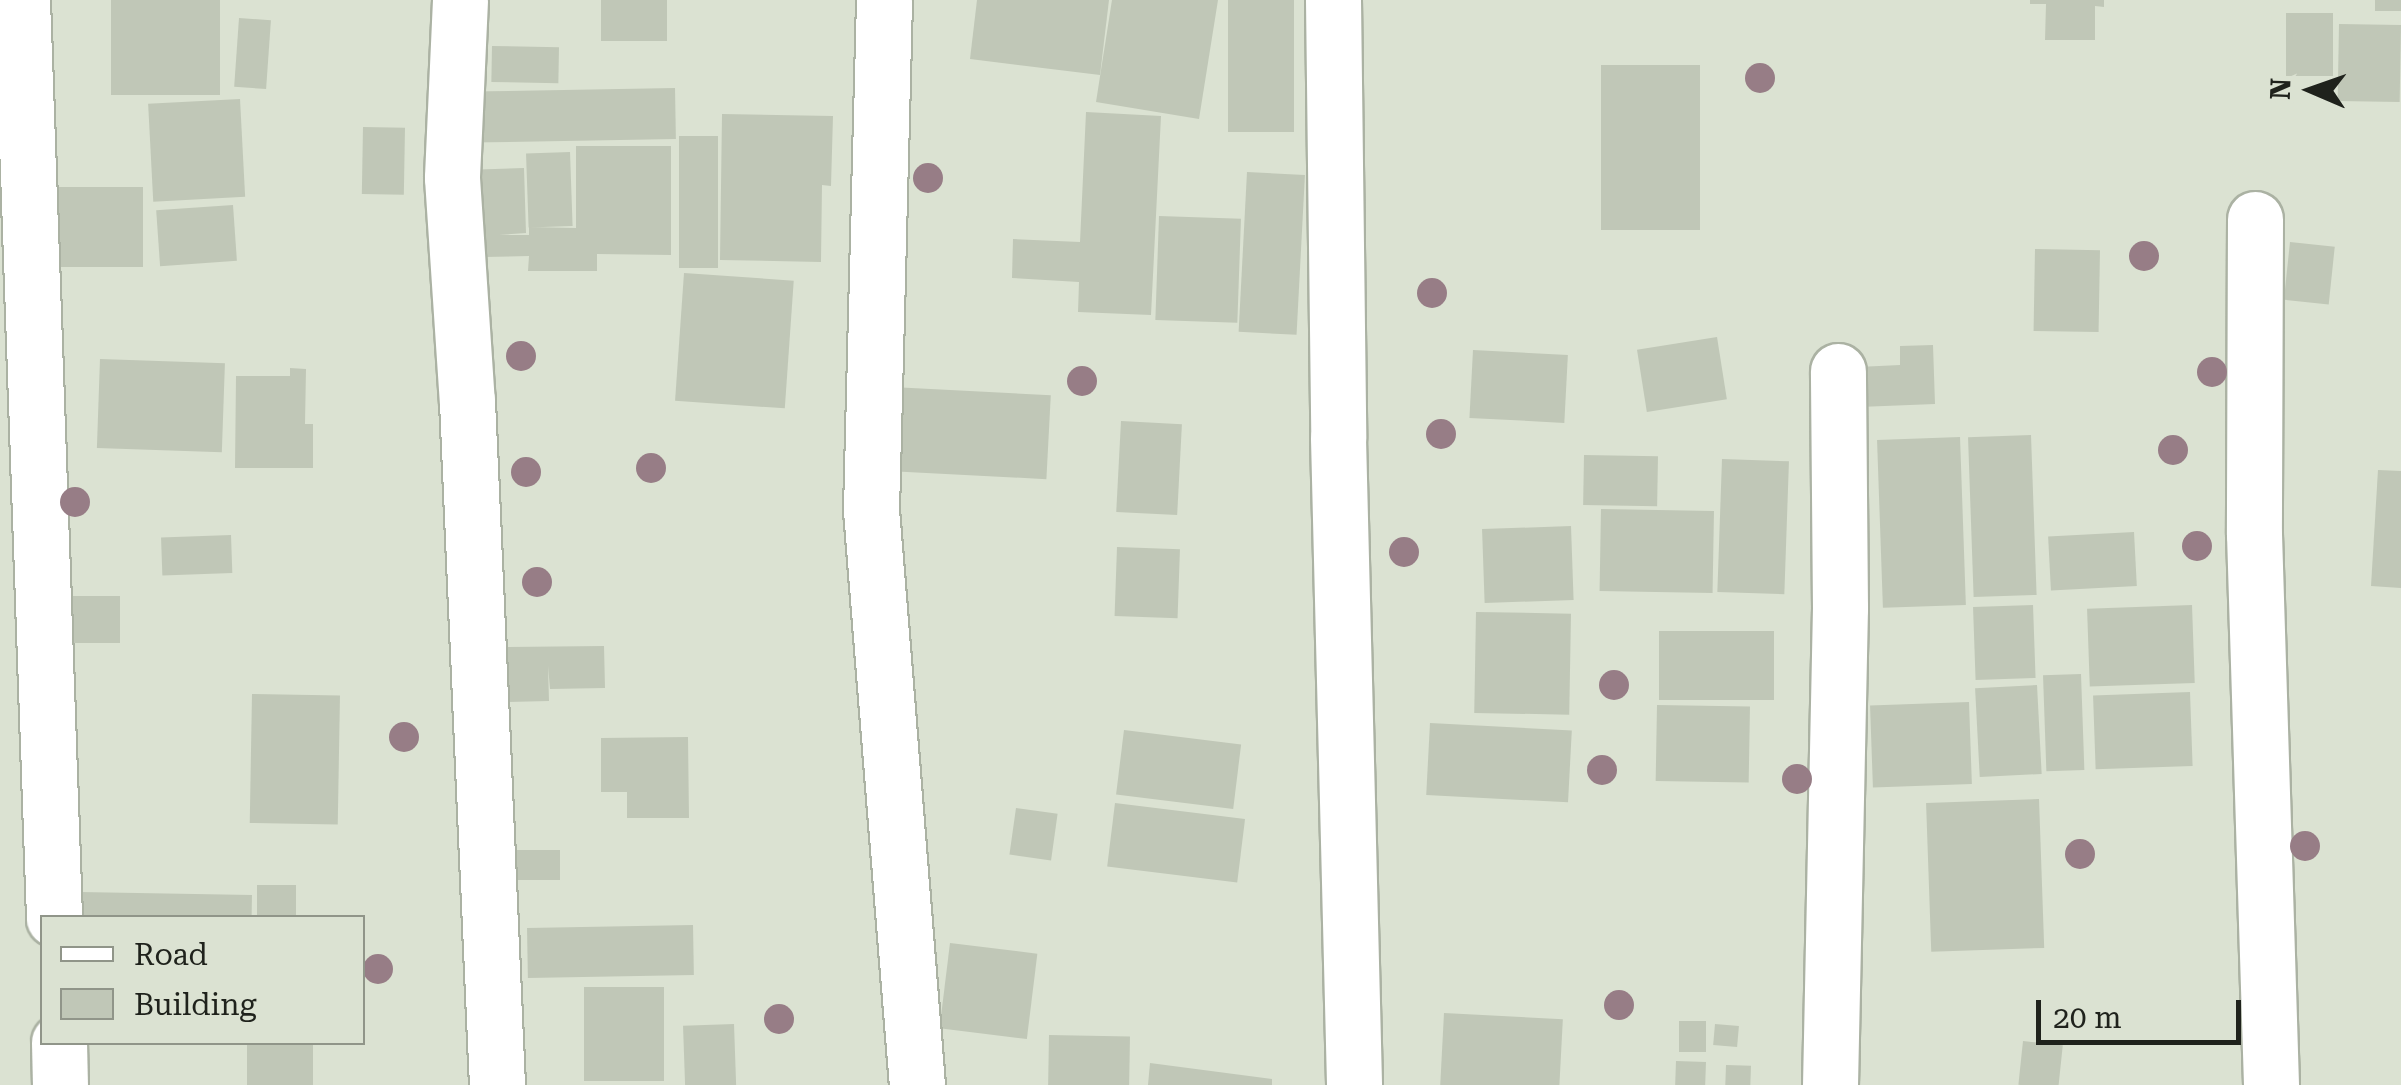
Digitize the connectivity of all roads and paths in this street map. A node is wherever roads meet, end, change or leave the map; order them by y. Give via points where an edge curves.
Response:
1 (22, 0) edge
2 (460, 0) edge
3 (884, 0) edge
4 (1333, 0) edge
5 (2255, 219) dead end
6 (1838, 371) dead end
7 (54, 915) edge
8 (59, 1045) edge
9 (60, 1085) edge
10 (497, 1085) edge
11 (916, 1085) edge
12 (1354, 1085) edge
13 (1830, 1085) edge
14 (2270, 1085) edge

1 - 7 street
2 - 10 street via 452,178
3 - 11 street via 871,510
4 - 12 street
5 - 14 street via 2254,534
6 - 13 street
8 - 9 street

